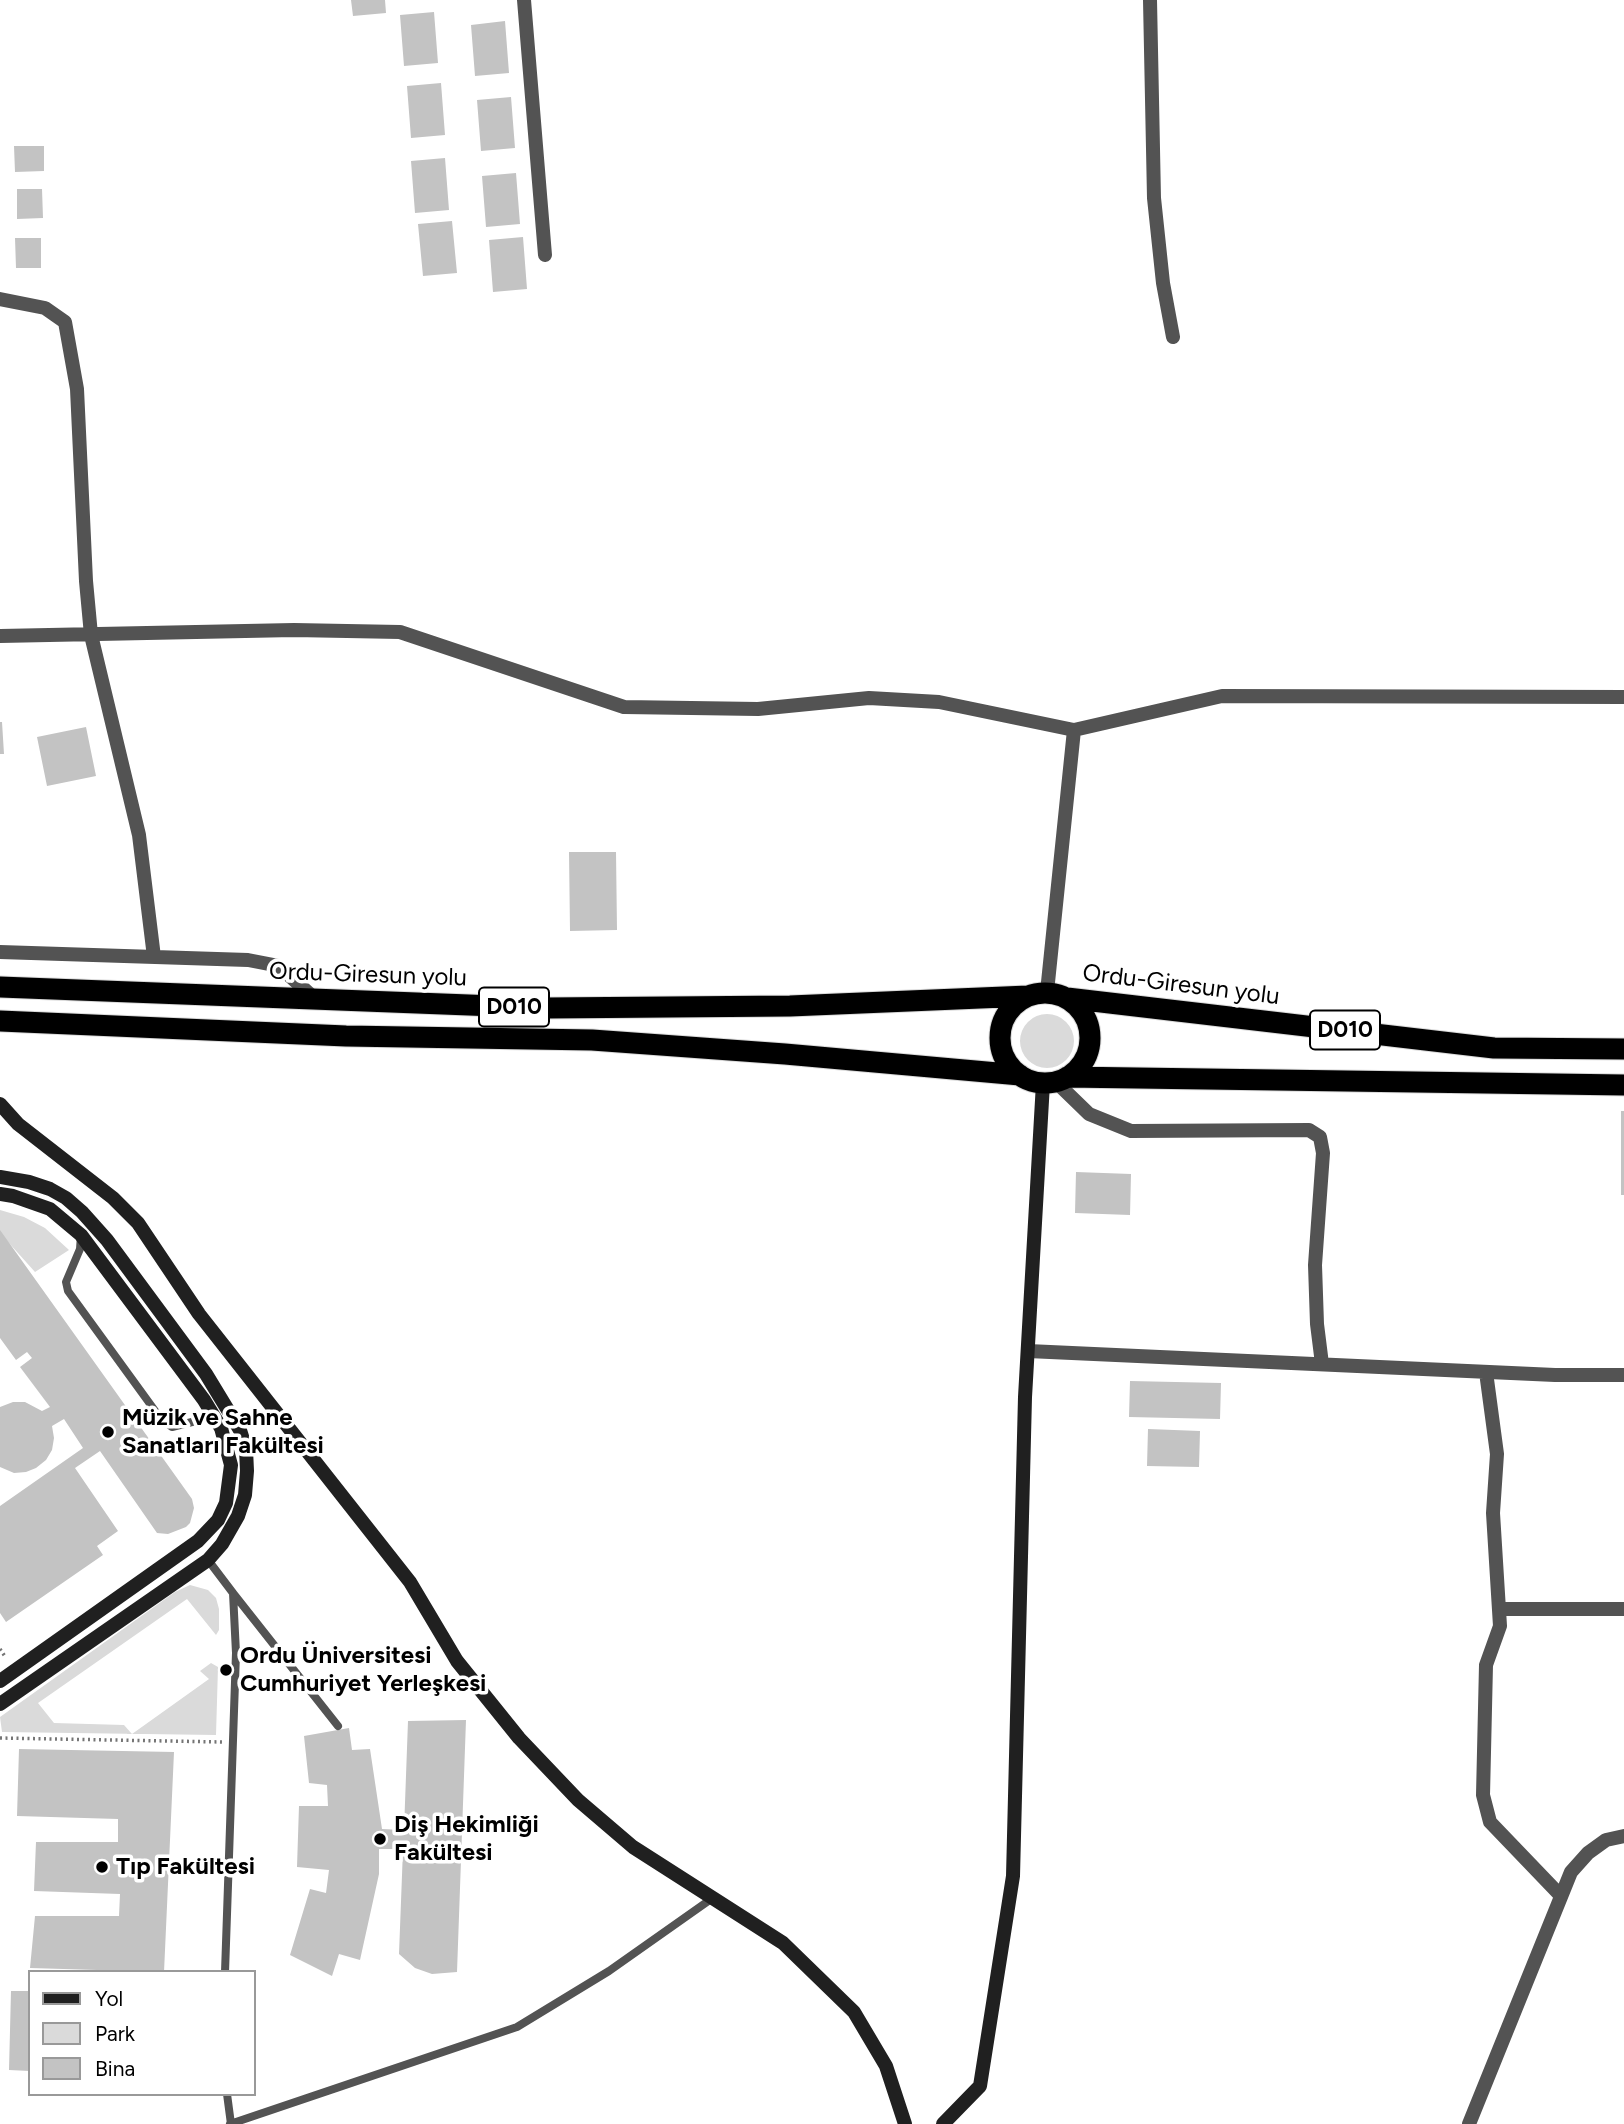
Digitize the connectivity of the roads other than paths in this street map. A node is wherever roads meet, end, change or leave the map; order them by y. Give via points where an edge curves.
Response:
1 (524, 0) edge
2 (1150, 0) edge
3 (545, 255) dead end
4 (0, 299) edge
5 (1173, 337) dead end
6 (91, 635) junction
7 (0, 636) edge
8 (1624, 696) edge
9 (1074, 730) junction
10 (0, 952) edge
11 (154, 957) junction
12 (0, 987) edge
13 (1047, 995) junction
14 (315, 999) junction
15 (0, 1021) edge
16 (1624, 1049) edge
17 (1020, 1075) junction
18 (1055, 1080) junction
19 (1624, 1084) edge
20 (0, 1104) edge
21 (0, 1177) edge
22 (0, 1194) edge
23 (80, 1235) junction
24 (1028, 1351) junction
25 (1322, 1364) junction
26 (1486, 1372) junction
27 (1624, 1374) edge
28 (215, 1419) junction
29 (208, 1560) junction
30 (233, 1593) junction
31 (1499, 1609) junction
32 (1624, 1609) edge
33 (0, 1681) edge
34 (0, 1704) edge
35 (338, 1726) dead end
36 (1624, 1836) edge
37 (1561, 1896) junction
38 (715, 1898) junction
39 (225, 1970) edge
40 (226, 2096) edge
41 (231, 2124) edge
42 (905, 2124) edge
43 (943, 2124) edge
44 (1469, 2124) edge

1 - 3 street
2 - 5 street via 1154,198
4 - 6 street via 45,308 65,322 77,389
6 - 7 street
6 - 9 street via 400,632 624,707 758,709 869,698 939,702
6 - 11 street via 139,835
8 - 9 street via 1222,696
9 - 13 street
10 - 11 street
11 - 14 street via 248,960 279,966
12 - 14 highway, Ordu-Giresun yolu / D010
13 - 14 highway, Ordu-Giresun yolu / D010 via 790,1006 547,1008
13 - 16 highway, Ordu-Giresun yolu / D010 via 1494,1048
13 - 17 highway via 1016,1003 1000,1033 1003,1054
13 - 18 highway via 1079,1008 1090,1037 1079,1067
15 - 17 highway, D010 via 346,1036 592,1040
17 - 18 highway via 1031,1081
18 - 19 highway, D010
18 - 24 street
18 - 25 street via 1089,1114 1131,1131 1309,1130 1320,1137 1323,1153 1315,1265
20 - 38 street via 138,1223 199,1314 410,1582 457,1661 519,1738 578,1800 634,1847
21 - 29 street via 50,1189 82,1212 206,1374 240,1430 246,1449 245,1495 222,1544
22 - 23 street via 50,1209
23 - 28 street
23 - 28 lane via 80,1250 66,1282 68,1291 161,1419 172,1427
24 - 25 street
24 - 43 street via 1013,1876 981,2086
25 - 26 street
26 - 27 street
26 - 31 street via 1497,1454 1493,1513
28 - 33 street via 231,1465 226,1503 218,1520 158,1571
29 - 30 lane
29 - 34 street
30 - 35 lane
30 - 39 lane via 236,1653
31 - 32 street
31 - 37 street via 1500,1626 1486,1665 1483,1795 1490,1822
36 - 37 street via 1606,1840 1588,1853 1571,1872
37 - 44 street
38 - 41 lane via 517,2027
38 - 42 street via 783,1943 854,2012 886,2066
40 - 41 lane

